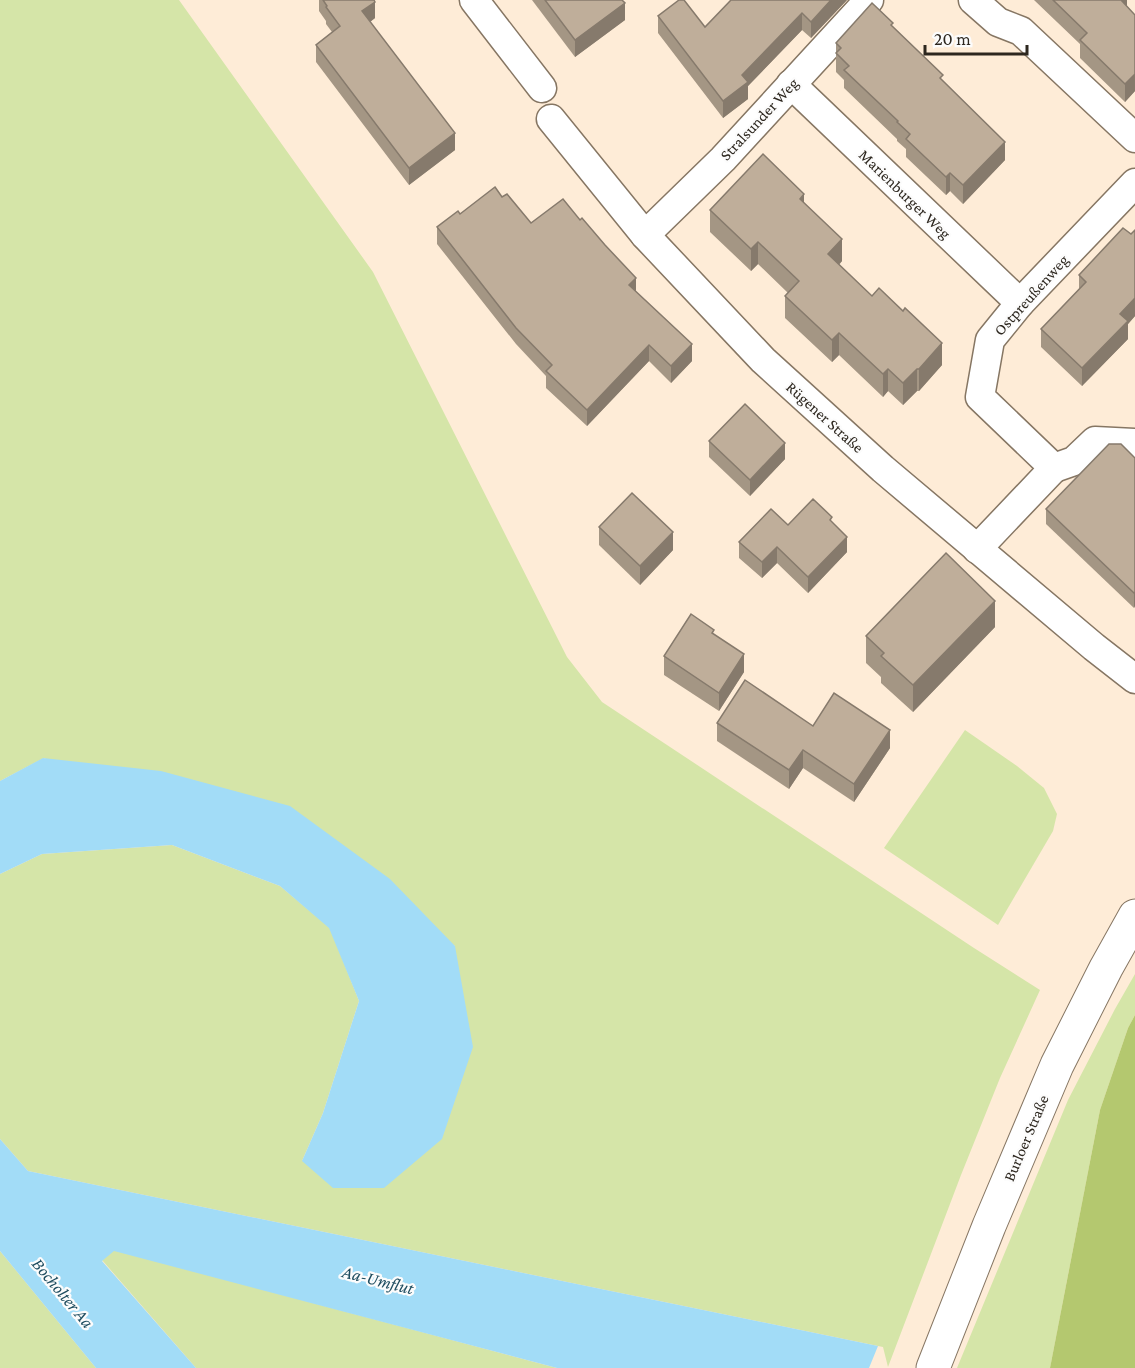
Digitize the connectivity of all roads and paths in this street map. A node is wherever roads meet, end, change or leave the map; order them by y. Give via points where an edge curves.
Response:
1 (474, 0) edge
2 (869, 0) edge
3 (973, 0) edge
4 (791, 84) junction
5 (542, 88) dead end
6 (551, 119) dead end
7 (1135, 138) edge
8 (1135, 183) edge
9 (645, 235) junction
10 (1020, 303) junction
11 (1135, 443) edge
12 (1054, 468) junction
13 (976, 549) junction
14 (1135, 679) edge
15 (1135, 916) edge
16 (934, 1365) edge

1 - 5 street
2 - 4 street, Stralsunder Weg
3 - 7 street via 998,22 1021,31
4 - 9 street, Stralsunder Weg via 723,159
4 - 10 street, Marienburger Weg
6 - 9 street, Rügener Straße
8 - 10 street, Ostpreußenweg
9 - 13 street, Rügener Straße via 763,360
10 - 12 street, Ostpreußenweg via 990,340 980,397
11 - 12 street via 1095,441 1074,461
12 - 13 street
13 - 14 street, Rügener Straße
15 - 16 main road, Burloer Straße via 1057,1065

